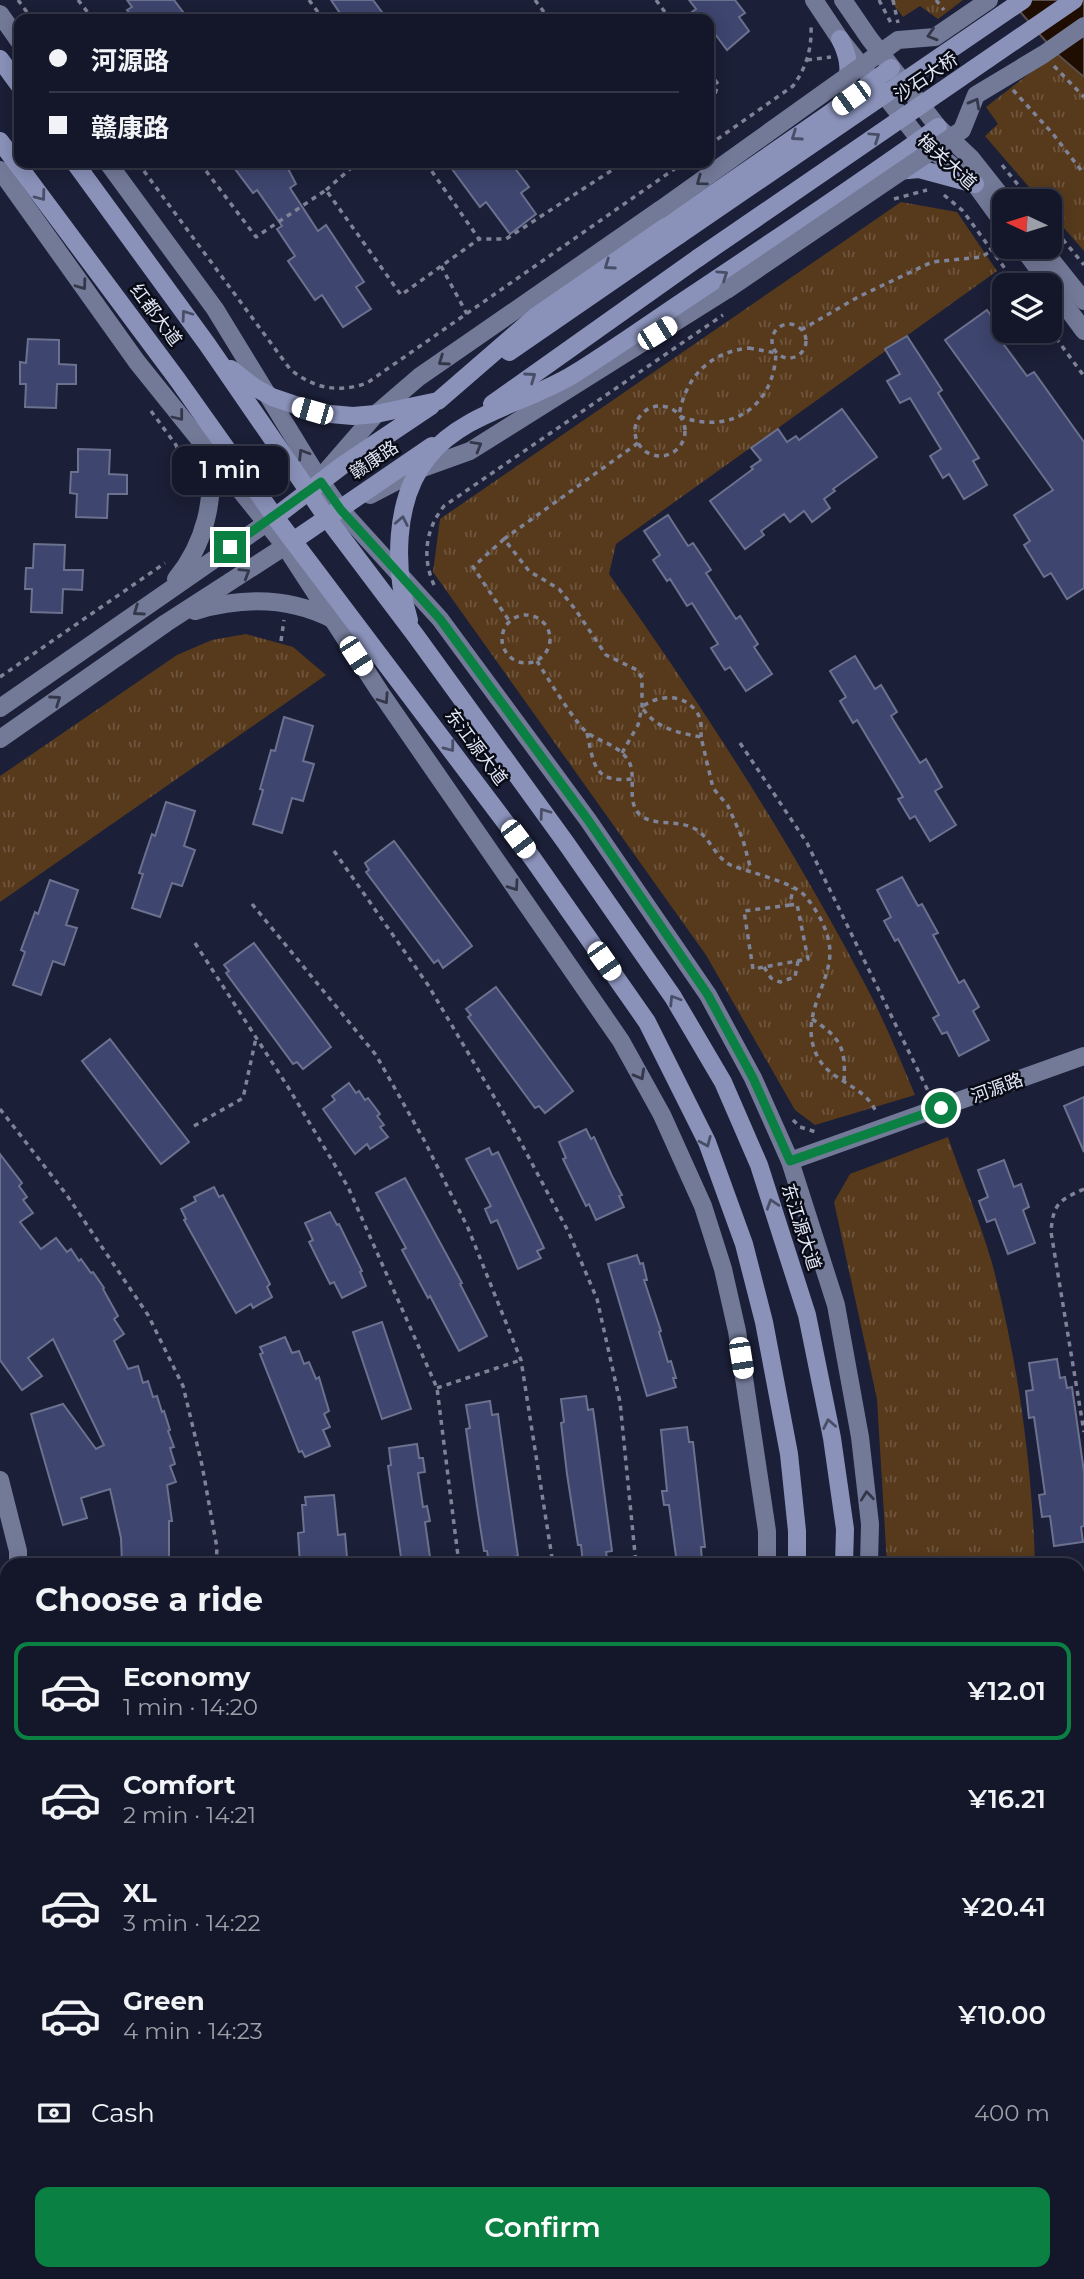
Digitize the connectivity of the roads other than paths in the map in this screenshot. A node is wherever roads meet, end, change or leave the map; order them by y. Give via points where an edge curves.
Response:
1 (814, 0) edge
2 (843, 0) edge
3 (989, 0) edge
4 (1023, 0) edge
5 (1074, 0) edge
6 (0, 14) edge
7 (1084, 26) edge
8 (14, 34) edge
9 (840, 39) junction
10 (0, 59) edge
11 (891, 68) junction
12 (14, 78) edge
13 (873, 81) junction
14 (828, 114) junction
15 (938, 127) junction
16 (920, 140) junction
17 (0, 141) edge
18 (14, 160) edge
19 (20, 168) edge
20 (79, 168) edge
21 (112, 168) edge
22 (0, 170) edge
23 (863, 181) junction
24 (975, 184) junction
25 (996, 189) edge
26 (992, 207) edge
27 (679, 235) joint
28 (698, 258) joint
29 (1030, 259) edge
30 (1051, 259) edge
31 (1084, 301) edge
32 (1084, 331) edge
33 (207, 344) junction
34 (177, 379) junction
35 (264, 393) junction
36 (438, 401) junction
37 (376, 414) junction
38 (453, 432) junction
39 (210, 455) junction
40 (420, 469) junction
41 (316, 484) junction
42 (336, 512) junction
43 (271, 520) junction
44 (289, 544) junction
45 (400, 577) junction
46 (166, 591) junction
47 (333, 620) junction
48 (166, 622) junction
49 (416, 636) junction
50 (381, 655) junction
51 (0, 708) edge
52 (0, 739) edge
53 (1084, 1056) edge
54 (790, 1161) junction
55 (0, 1480) edge
56 (18, 1558) edge
57 (767, 1558) edge
58 (797, 1558) edge
59 (844, 1558) edge
60 (869, 1558) edge

1 - 9 street, 梅关大道
2 - 11 street, 梅关大道
3 -> 37 street, bridge via 935,37 898,40 419,377
4 - 27 main road, 沙石大桥, bridge
28 -> 5 main road, 沙石大桥, bridge
6 - 8 street
40 -> 7 street, bridge via 470,451 728,289 962,131 976,95
9 - 13 street, 梅关大道
9 - 14 main road via 848,57 848,79 842,98
10 - 12 main road
11 - 13 main road
11 - 15 street, 梅关大道
13 - 14 main road
13 - 16 street, 梅关大道
14 -> 36 main road via 535,317
15 - 16 main road
15 - 25 street, 梅关大道
16 - 23 main road
16 - 24 street, 梅关大道
17 -> 18 main road, 红都大道
19 -> 34 main road, 红都大道
33 -> 20 main road, 红都大道
21 - 35 street via 215,309
22 -> 39 street via 137,362
23 - 24 main road via 919,169
38 -> 23 main road via 571,376
24 - 26 street, 梅关大道
27 - 36 main road, 赣康路
38 -> 28 main road, 赣康路
29 - 32 street
30 - 31 street
33 - 35 main road
33 - 41 main road, 红都大道
34 - 39 street via 197,412
34 - 43 main road, 红都大道
35 - 37 main road via 319,413
41 -> 35 street
36 - 37 main road
36 - 41 main road, 赣康路
37 - 41 street
38 - 40 main road
38 - 42 main road, 赣康路
39 - 43 street
39 - 46 street via 212,487 205,525 190,561
40 - 42 street
45 -> 40 main road via 404,512
41 - 42 street
41 - 43 main road, 赣康路
42 - 44 main road, 赣康路
42 - 45 street
42 - 49 main road, 东江源大道
43 - 44 main road, 东江源大道
43 - 46 street, 赣康路
44 - 47 street
48 -> 44 street, 赣康路
44 - 50 main road, 东江源大道
45 - 49 main road
45 - 54 street via 440,619 588,820 708,995 753,1078
46 -> 51 street, 赣康路
47 - 48 street via 291,605 251,601 214,606
47 - 50 street
47 -> 57 street via 621,1041 662,1115 703,1206 723,1269 737,1331 767,1531
52 -> 48 street, 赣康路
59 -> 49 main road, 东江源大道 via 845,1529 832,1438 807,1315 759,1165 723,1082 665,986
50 -> 58 main road, 东江源大道 via 647,1022 707,1142 744,1244 764,1322 789,1454
53 - 54 street, 河源路
60 -> 54 street via 860,1437 836,1305
55 - 56 street

